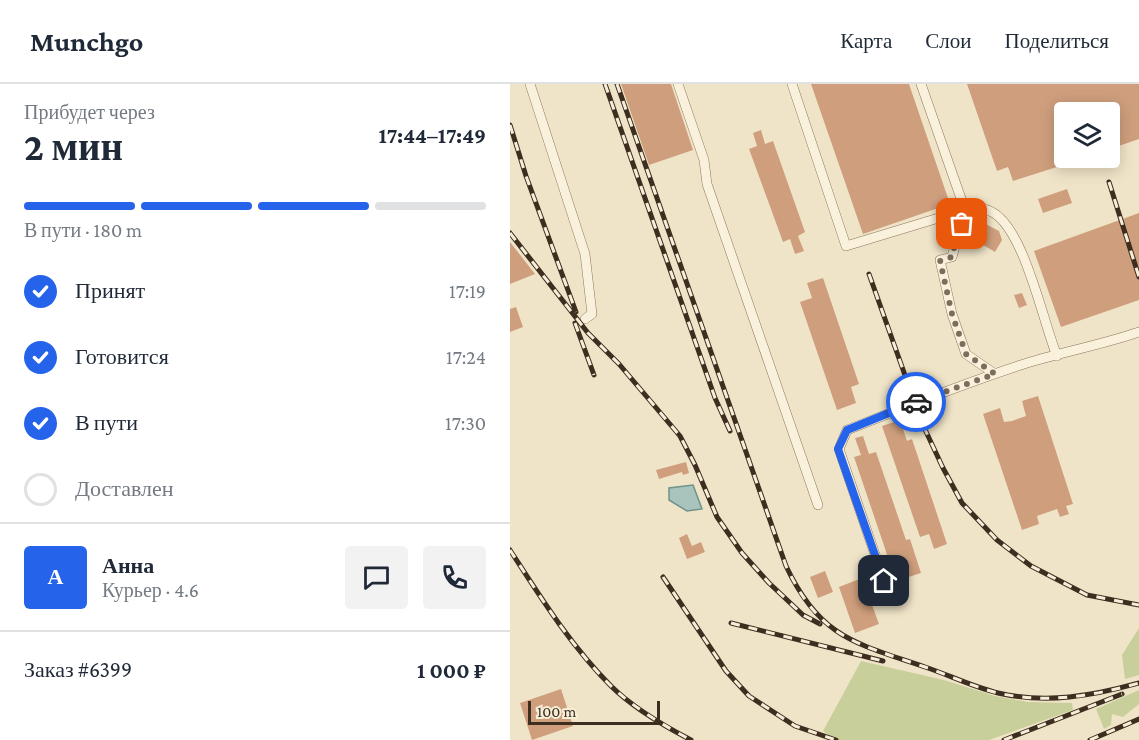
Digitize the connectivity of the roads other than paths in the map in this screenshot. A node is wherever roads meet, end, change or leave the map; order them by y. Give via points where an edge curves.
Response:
1 (530, 84) edge
2 (678, 84) edge
3 (792, 84) edge
4 (921, 84) edge
5 (965, 210) junction
6 (585, 319) dead end
7 (1139, 332) edge
8 (1057, 356) junction
9 (995, 374) junction
10 (819, 505) dead end
11 (884, 581) dead end

1 - 6 lane via 585,254 592,314
2 - 10 lane via 704,160 707,184
3 - 5 lane via 846,246
4 - 5 lane
5 - 8 lane via 992,212 1014,236
5 - 9 lane via 952,257 940,261 966,354
7 - 8 lane
8 - 9 lane
9 - 11 lane via 847,430 838,449

